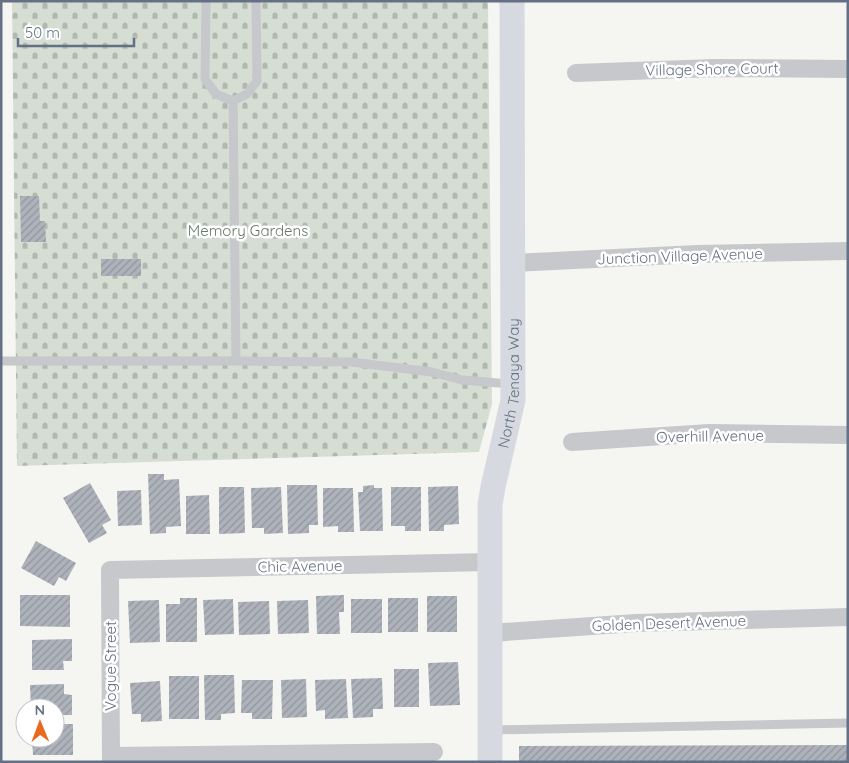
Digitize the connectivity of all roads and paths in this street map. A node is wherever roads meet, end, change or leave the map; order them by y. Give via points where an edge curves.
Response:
1 (206, 1) edge
2 (256, 1) edge
3 (512, 1) edge
4 (848, 68) edge
5 (576, 73) dead end
6 (233, 101) junction
7 (848, 251) edge
8 (513, 263) junction
9 (1, 361) edge
10 (236, 361) junction
11 (513, 385) junction
12 (848, 436) edge
13 (572, 442) dead end
14 (489, 562) junction
15 (110, 570) joint
16 (848, 617) edge
17 (490, 633) junction
18 (848, 723) edge
19 (490, 730) junction
20 (434, 752) dead end
21 (111, 759) edge
22 (490, 762) edge

1 - 6 lane via 206,79 216,94
2 - 6 lane via 257,81 247,94
3 - 8 main road, North Tenaya Way
4 - 5 street, Village Shore Court
6 - 10 lane
7 - 8 street, Junction Village Avenue
8 - 11 main road, North Tenaya Way
9 - 10 lane
10 - 11 lane via 350,362
11 - 14 main road, North Tenaya Way via 510,416 490,505
12 - 13 street, Overhill Avenue via 709,433
14 - 15 street, Chic Avenue
14 - 17 main road, North Tenaya Way
15 - 21 street, Vogue Street
16 - 17 street, Golden Desert Avenue via 636,623
17 - 19 main road, North Tenaya Way
18 - 19 lane
19 - 22 main road, North Tenaya Way
20 - 21 street

